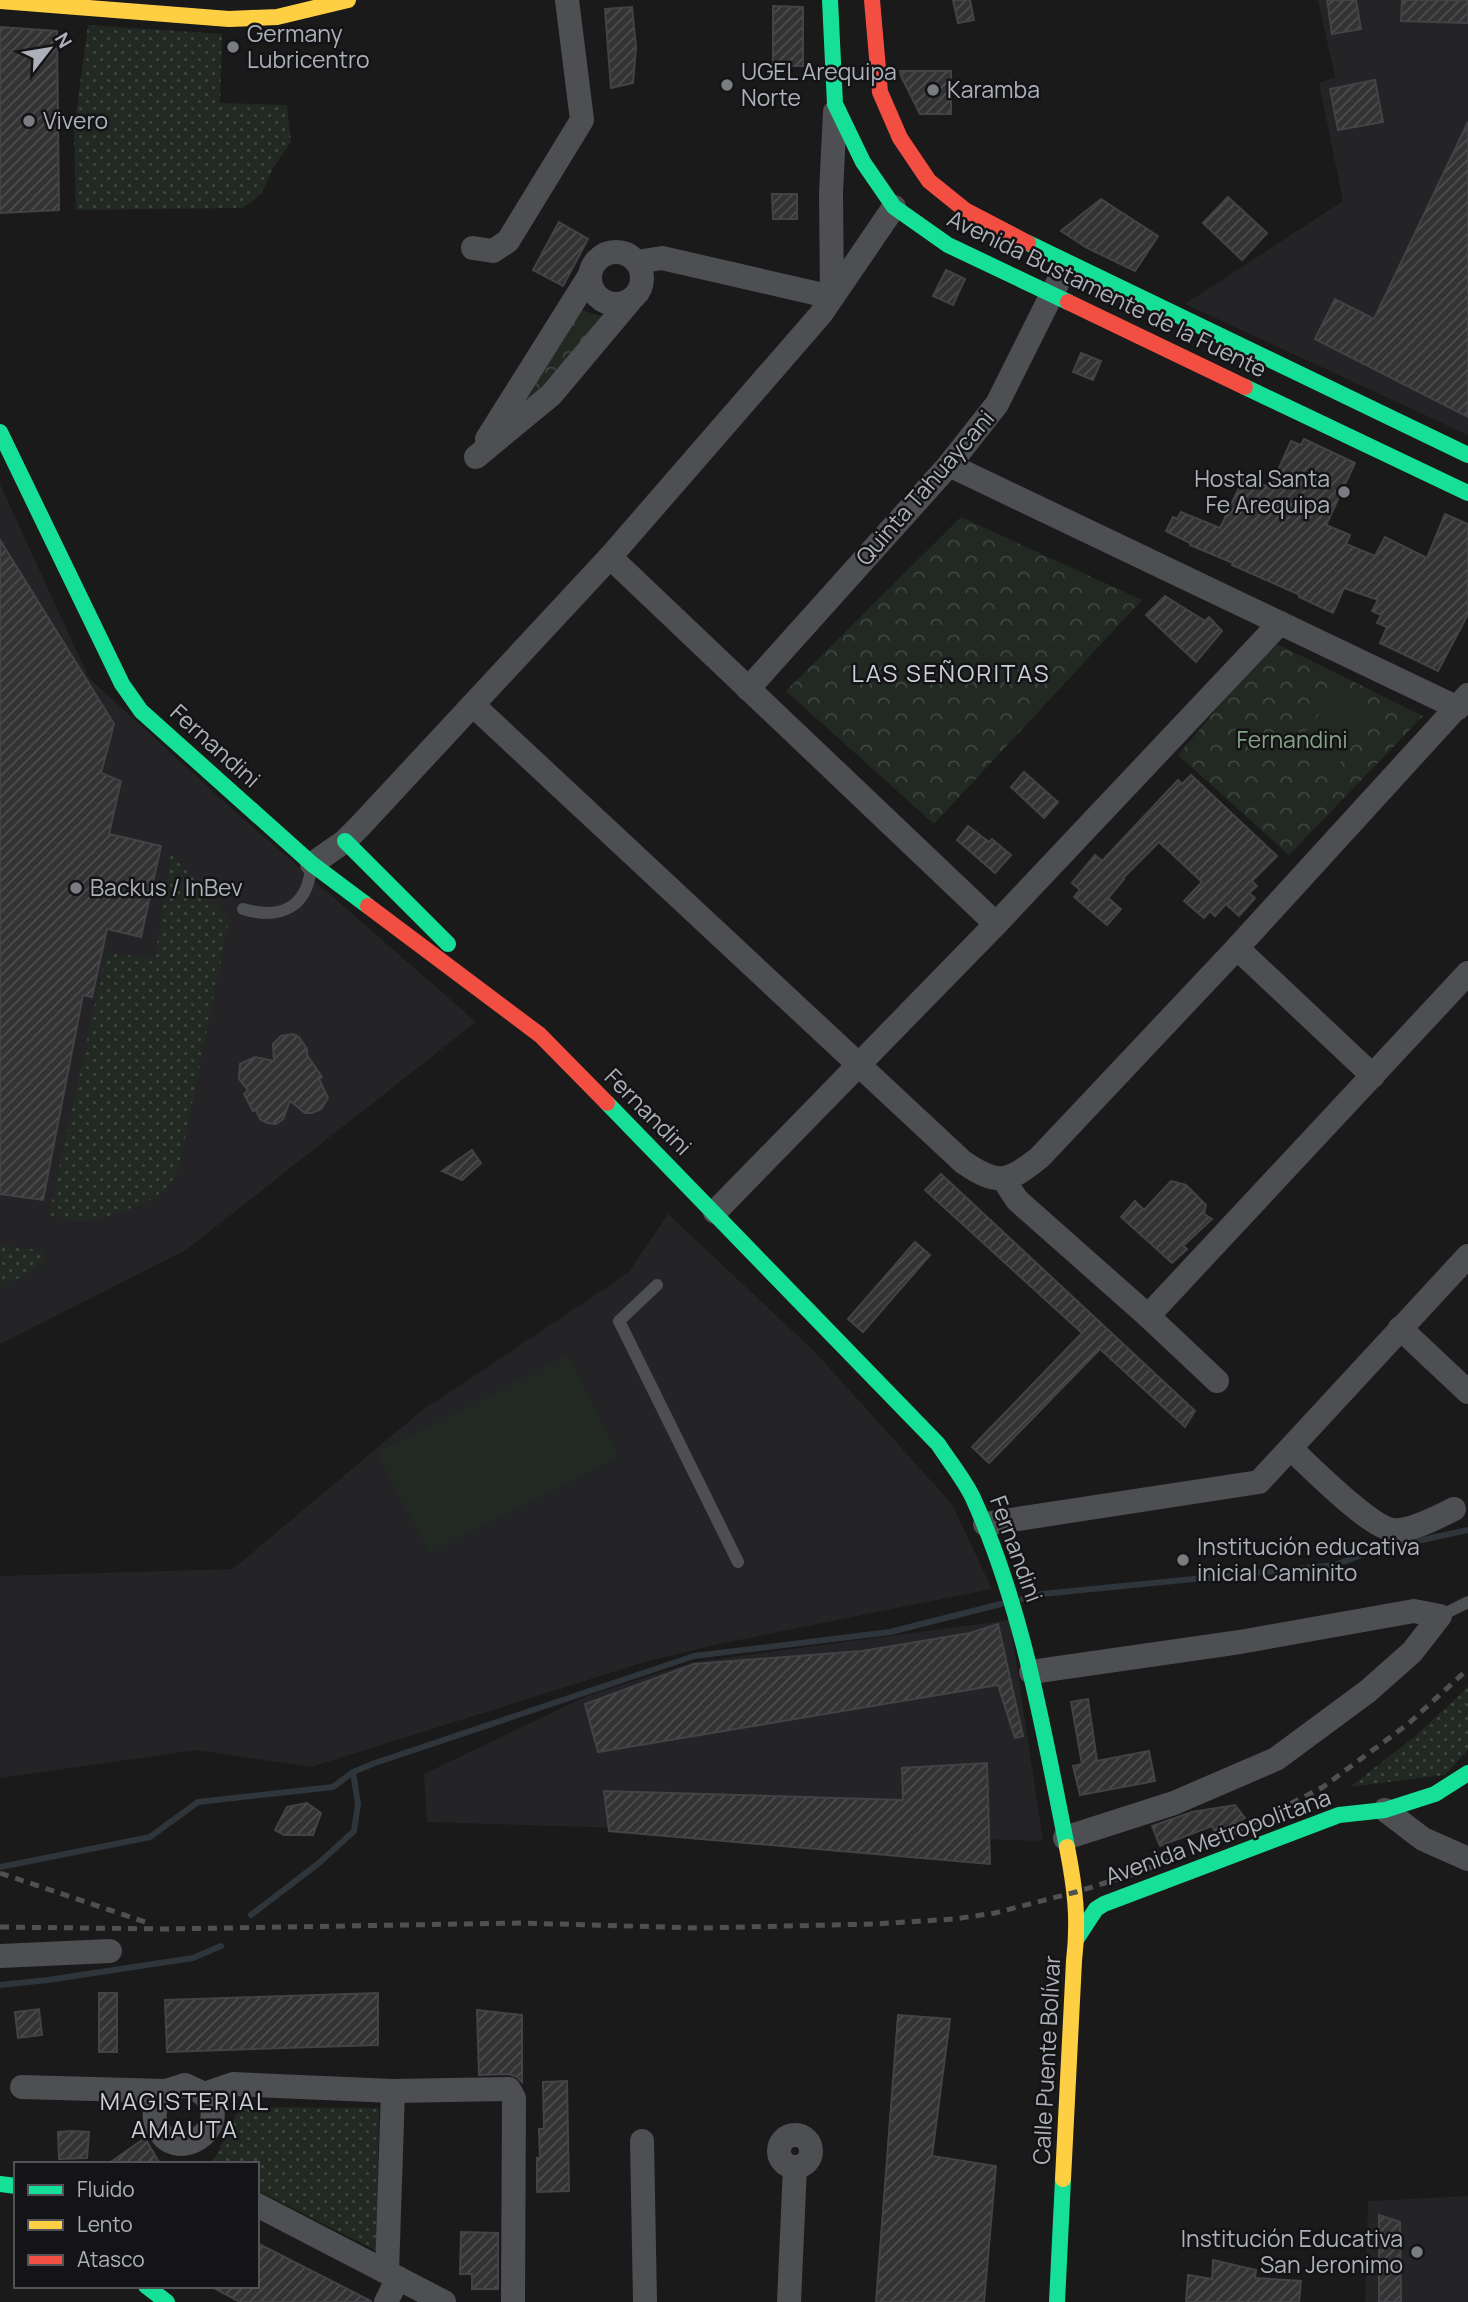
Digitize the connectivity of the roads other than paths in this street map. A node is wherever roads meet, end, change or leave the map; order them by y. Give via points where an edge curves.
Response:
1 (348, 0) edge
2 (567, 0) edge
3 (830, 0) edge
4 (872, 0) edge
5 (0, 1) edge
6 (312, 4) edge
7 (835, 104) junction
8 (894, 207) junction
9 (473, 248) dead end
10 (637, 261) junction
11 (1068, 263) junction
12 (590, 275) junction
13 (1051, 296) junction
14 (832, 297) junction
15 (630, 300) junction
16 (0, 432) edge
17 (1468, 455) edge
18 (950, 465) junction
19 (1468, 493) edge
20 (610, 557) junction
21 (1280, 623) junction
22 (748, 689) junction
23 (1463, 702) edge
24 (473, 705) junction
25 (345, 841) junction
26 (312, 864) junction
27 (243, 909) dead end
28 (996, 924) junction
29 (1237, 948) junction
30 (1468, 973) edge
31 (540, 1035) junction
32 (858, 1064) junction
33 (1373, 1076) junction
34 (1004, 1180) junction
35 (715, 1212) junction
36 (1468, 1256) edge
37 (657, 1285) dead end
38 (1148, 1316) junction
39 (1400, 1328) junction
40 (1217, 1381) dead end
41 (1468, 1392) edge
42 (1291, 1449) junction
43 (1454, 1509) dead end
44 (985, 1524) junction
45 (738, 1562) dead end
46 (1468, 1602) edge
47 (1440, 1616) junction
48 (1031, 1672) junction
49 (1468, 1773) edge
50 (1385, 1810) junction
51 (1065, 1838) junction
52 (1468, 1859) edge
53 (1077, 1938) junction
54 (110, 1951) dead end
55 (1090, 1954) dead end
56 (0, 1956) edge
57 (22, 2087) dead end
58 (166, 2091) junction
59 (393, 2091) junction
60 (204, 2094) junction
61 (642, 2141) dead end
62 (189, 2154) edge
63 (795, 2167) dead end
64 (259, 2206) edge
65 (1059, 2266) junction
66 (1080, 2267) dead end
67 (392, 2275) junction
68 (149, 2288) edge
69 (167, 2302) edge
70 (386, 2302) edge
71 (444, 2302) edge
72 (513, 2302) edge
73 (645, 2302) edge
74 (789, 2302) edge
75 (1057, 2302) edge

1 - 6 street
2 - 9 street via 582,120 508,241 494,251
3 - 7 street, Avenida Bustamente de la Fuente
4 - 11 street, Avenida Bustamente de la Fuente via 880,92 900,138 929,181 965,210
5 - 6 street via 229,19 277,17
7 - 8 street, Avenida Bustamente de la Fuente via 863,162
7 - 14 street
8 - 13 street, Avenida Bustamente de la Fuente via 948,245
8 - 14 street
10 - 12 street via 613,252 597,260
10 - 14 street via 662,258
10 - 15 street via 643,278
11 - 13 street, Quinta Tahuaycani
11 - 17 street, Avenida Bustamente de la Fuente
12 - 15 street via 593,291 606,302
12 - 15 street via 476,457 551,395
13 - 18 street, Quinta Tahuaycani via 997,404
13 - 19 street, Avenida Bustamente de la Fuente
14 - 20 street
16 - 26 street, Fernandini via 131,699
18 - 21 street
18 - 22 street, Quinta Tahuaycani
20 - 22 street
20 - 24 street
21 - 23 street
21 - 28 street
22 - 28 street
23 - 29 street
24 - 25 street
24 - 32 street
25 - 26 street
25 - 31 street
26 - 27 lane via 310,884 299,901 272,914
26 - 31 street, Fernandini
28 - 32 street
29 - 33 street
29 - 34 street via 1040,1157
30 - 33 street
31 - 35 street, Fernandini
32 - 34 street via 963,1162 982,1175
32 - 35 street
33 - 38 street
34 - 38 street via 1017,1200
35 - 44 street, Fernandini via 938,1444
36 - 39 street
37 - 45 lane via 620,1321
38 - 40 street
39 - 41 street
39 - 42 street
42 - 43 street via 1364,1516 1392,1530 1421,1525
42 - 44 street via 1259,1482
44 - 48 street, Fernandini via 1009,1589
46 - 47 lane
47 - 48 street via 1414,1611
47 - 51 street via 1412,1652 1368,1691 1276,1759 1174,1803
48 - 51 street, Fernandini
49 - 50 street, Avenida Metropolitana via 1435,1794
50 - 52 street via 1423,1839
50 - 53 street, Avenida Metropolitana via 1339,1815 1104,1904
51 - 53 street, Fernandini via 1076,1892
53 - 55 street, Calle Puente Bolívar
53 - 65 street, Calle Puente Bolívar
54 - 56 street
57 - 58 street
58 - 60 street via 185,2085
58 - 62 street via 156,2103 159,2133
59 - 60 street via 233,2084
59 - 67 street
59 - 72 street via 509,2089 514,2098
60 - 62 street via 212,2109 211,2125
61 - 73 street
63 - 74 street
64 - 67 street
65 - 66 street
65 - 75 street, Calle Puente Bolívar
67 - 70 street
67 - 71 street
68 - 69 street

